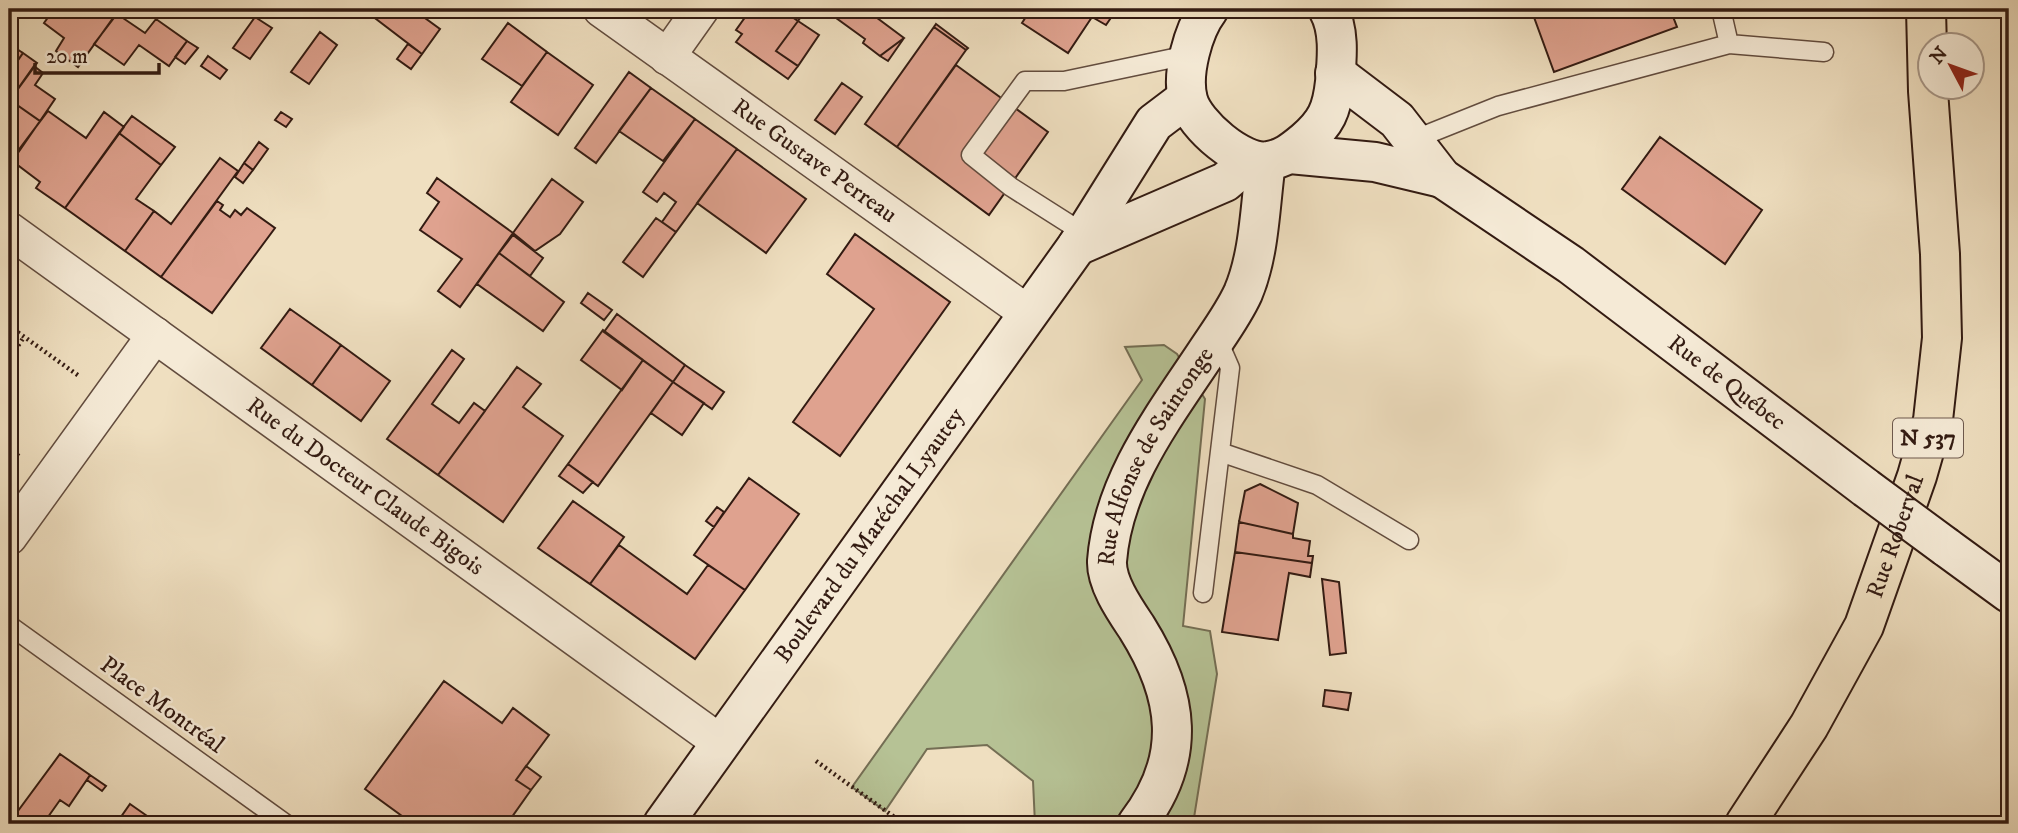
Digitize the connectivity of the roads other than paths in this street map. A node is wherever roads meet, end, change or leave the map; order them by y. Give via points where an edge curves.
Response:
1 (600, 9) edge
2 (701, 9) edge
3 (1208, 9) edge
4 (1328, 9) edge
5 (1721, 9) edge
6 (1926, 9) edge
7 (1729, 44) junction
8 (1824, 52) dead end
9 (1188, 55) junction
10 (667, 57) junction
11 (1335, 73) junction
12 (1187, 98) junction
13 (1413, 140) junction
14 (1269, 159) junction
15 (1442, 178) junction
16 (9, 230) edge
17 (1081, 240) junction
18 (1029, 314) junction
19 (155, 335) junction
20 (1217, 337) junction
21 (1220, 452) junction
22 (9, 537) edge
23 (1409, 540) dead end
24 (1203, 593) dead end
25 (2009, 593) edge
26 (9, 625) edge
27 (721, 743) junction
28 (286, 824) edge
29 (663, 824) edge
30 (1137, 824) edge
31 (1745, 824) edge

1 - 10 street, Rue Gustave Perreau
2 - 10 street
3 - 9 street
4 - 11 street via 1336,33
5 - 7 lane
6 - 31 main road, Rue Roberval / N 537 via 1941,282 1933,420 1864,626 1809,726
7 - 8 lane
7 - 13 lane via 1498,106
9 - 12 street
9 - 17 lane via 1064,81 1025,82 971,155
10 - 18 street, Rue Gustave Perreau
11 - 13 street, Rue de Québec via 1397,120
11 - 14 street via 1327,117 1312,135
12 - 14 street via 1194,116 1210,135
12 - 17 street, Boulevard du Maréchal Lyautey via 1154,123
13 - 15 street, Rue de Québec
14 - 15 street, Rue de Québec via 1374,162
14 - 17 street via 1225,182
14 - 20 street, Rue Alfonse de Saintonge via 1253,260 1243,293
15 - 25 street, Rue de Québec, bridge via 1571,265
16 - 19 street, Rue du Docteur Claude Bigois
17 - 18 street, Boulevard du Maréchal Lyautey
18 - 27 street, Boulevard du Maréchal Lyautey
19 - 22 street
19 - 27 street, Rue du Docteur Claude Bigois
20 - 21 lane via 1230,368
20 - 30 street, Rue Alfonse de Saintonge via 1154,432 1112,521 1107,565 1118,599 1167,687 1173,725 1168,765 1151,806
21 - 23 lane via 1317,485
21 - 24 lane
26 - 28 lane, Place Montréal
27 - 29 street, Boulevard du Maréchal Lyautey

